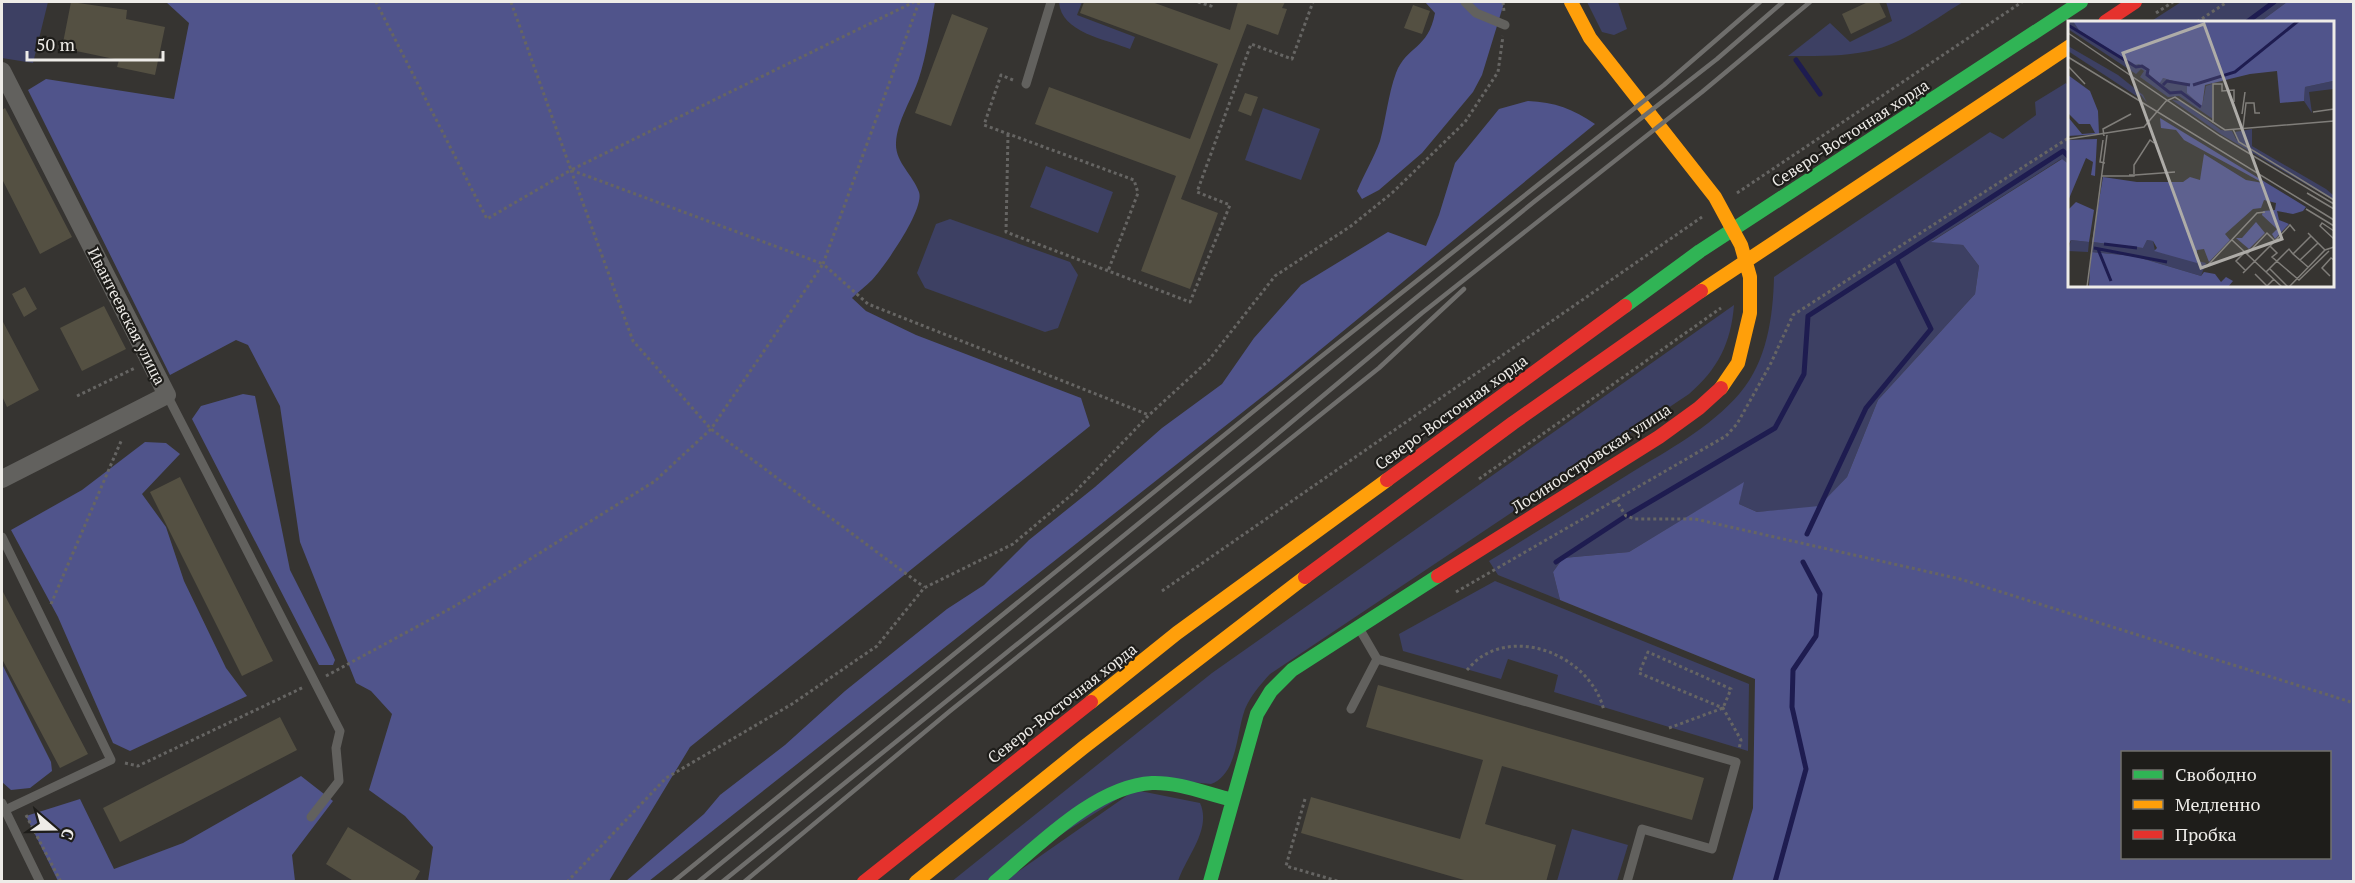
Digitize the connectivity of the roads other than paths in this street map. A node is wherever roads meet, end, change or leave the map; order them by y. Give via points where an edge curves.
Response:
1 (1052, 2) edge
2 (1465, 2) edge
3 (1571, 2) edge
4 (2081, 2) edge
5 (2135, 2) edge
6 (2106, 21) edge
7 (1505, 25) road end
8 (2068, 47) edge
9 (2, 71) edge
10 (1026, 84) road end
11 (167, 395) junction
12 (2, 479) edge
13 (2, 537) edge
14 (1358, 626) junction
15 (1377, 659) junction
16 (1351, 709) dead end
17 (1233, 800) junction
18 (3, 806) edge
19 (311, 817) dead end
20 (40, 882) edge
21 (864, 882) edge
22 (916, 882) edge
23 (995, 882) edge
24 (1210, 882) edge
25 (1627, 882) edge

1 - 10 lane
2 - 7 lane via 1476,13
3 - 14 main road, Лосиноостровская улица via 1590,38 1732,223 1744,250 1754,291 1744,348 1730,378 1698,407 1642,447
4 - 21 main road, Северо-Восточная хорда via 1691,258 1177,633
5 - 6 main road
8 - 22 main road via 1718,278 1598,362 1210,647
9 - 11 street, Ивантеевская улица
11 - 12 street, Ивантеевская улица
11 - 19 lane via 340,731 336,748 339,781
13 - 18 lane via 111,760 20,803
14 - 15 lane
14 - 17 main road, Лосиноостровская улица via 1292,670 1271,691 1257,714
15 - 16 lane
15 - 25 lane via 1736,762 1712,849 1642,829
17 - 23 main road via 1151,783 1119,789 1084,810
17 - 24 main road, Лосиноостровская улица
18 - 20 lane

